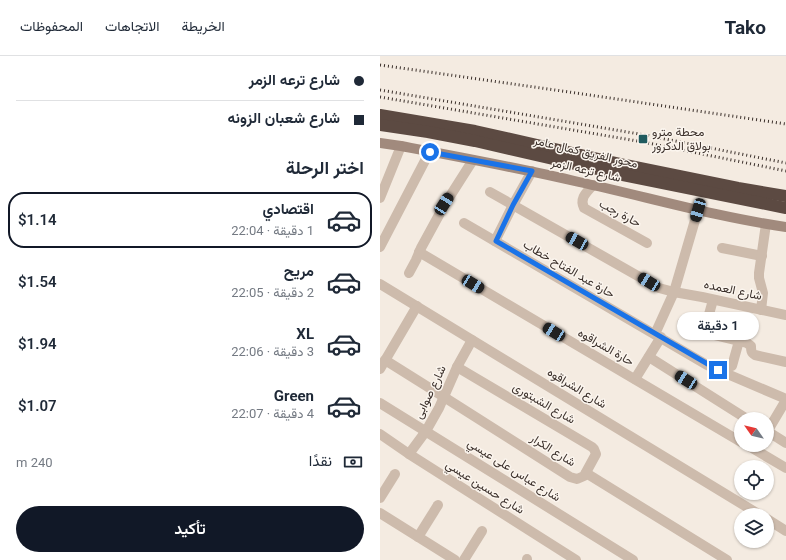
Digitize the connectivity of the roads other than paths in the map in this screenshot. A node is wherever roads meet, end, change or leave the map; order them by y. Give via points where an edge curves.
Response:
1 (380, 115) edge
2 (380, 125) edge
3 (380, 143) edge
4 (401, 146) junction
5 (430, 152) junction
6 (473, 160) junction
7 (532, 171) junction
8 (593, 185) junction
9 (490, 192) dead end
10 (786, 196) edge
11 (380, 198) edge
12 (513, 205) junction
13 (786, 208) edge
14 (698, 210) junction
15 (464, 223) dead end
16 (766, 224) junction
17 (786, 227) edge
18 (496, 241) junction
19 (647, 243) dead end
20 (380, 247) edge
21 (722, 248) dead end
22 (419, 252) junction
23 (762, 256) junction
24 (408, 273) dead end
25 (380, 284) edge
26 (674, 292) junction
27 (713, 300) junction
28 (417, 306) junction
29 (761, 310) junction
30 (786, 315) edge
31 (682, 322) dead end
32 (704, 332) junction
33 (658, 336) junction
34 (472, 340) junction
35 (739, 341) junction
36 (649, 357) junction
37 (786, 362) edge
38 (382, 365) edge
39 (732, 366) dead end
40 (457, 367) junction
41 (635, 379) junction
42 (444, 397) junction
43 (786, 399) edge
44 (380, 403) edge
45 (736, 412) edge
46 (774, 419) edge
47 (426, 431) junction
48 (380, 434) edge
49 (774, 435) edge
50 (734, 438) edge
51 (786, 443) edge
52 (759, 452) edge
53 (409, 454) junction
54 (786, 468) edge
55 (586, 473) junction
56 (395, 474) dead end
57 (380, 498) edge
58 (438, 505) dead end
59 (748, 508) edge
60 (380, 513) edge
61 (774, 523) edge
62 (482, 531) dead end
63 (786, 531) edge
64 (418, 537) junction
65 (455, 560) edge
66 (464, 560) edge
67 (576, 560) edge
68 (633, 560) edge
69 (727, 560) edge

1 - 10 highway, محور الفريق كمال عامر via 475,131 625,165
2 - 13 highway, محور الفريق كمال عامر via 475,141
3 - 4 main road, شارع ترعه الزمر
4 - 5 main road, شارع ترعه الزمر
4 - 11 street
5 - 6 main road, شارع ترعه الزمر
5 - 20 street
6 - 7 main road, شارع ترعه الزمر
6 - 22 street via 444,204
7 - 8 main road, شارع ترعه الزمر
7 - 12 street
8 - 14 main road, شارع ترعه الزمر
8 - 19 street, حارة رجب via 583,196 584,208
9 - 12 street, شارع العمده
12 - 18 street
12 - 26 street, شارع العمده via 659,288
14 - 16 main road, شارع ترعه الزمر
14 - 26 street
15 - 18 street, حارة عبد الفتاح خطاب
16 - 17 main road, شارع ترعه الزمر
16 - 23 street
18 - 33 street, حارة عبد الفتاح خطاب
21 - 23 street
22 - 24 street
22 - 41 street, حارة الشراقوه
23 - 29 street via 759,273 763,293
25 - 28 street, شارع الشراقوه
26 - 27 street, شارع العمده
26 - 33 street
27 - 29 street, شارع العمده
27 - 32 street
28 - 34 street, شارع الشراقوه
28 - 38 street
29 - 30 street, شارع العمده
31 - 32 street
32 - 35 street
33 - 36 street
33 - 43 street, حارة عبد الفتاح خطاب via 718,370
34 - 40 street, شارع صوابى
34 - 59 street, شارع الشراقوه
35 - 37 street via 749,344 753,354
35 - 39 street
36 - 41 street
36 - 45 street
38 - 42 street, شارع الكرار
40 - 42 street, شارع صوابى
40 - 55 street, شارع الشبتورى via 592,447 596,454
41 - 50 street, حارة الشراقوه
42 - 47 street, شارع صوابى
42 - 55 street, شارع الكرار via 570,477 581,478
43 - 46 street
44 - 47 street, شارع عباس على عيسي
47 - 53 street, شارع صوابى
47 - 68 street, شارع عباس على عيسي
48 - 53 street, شارع حسين عيسي
49 - 51 street
52 - 54 street
53 - 67 street, شارع حسين عيسي
55 - 69 street, شارع الكرار
56 - 57 street
58 - 64 street
60 - 64 street
61 - 63 street
62 - 66 street
64 - 65 street

